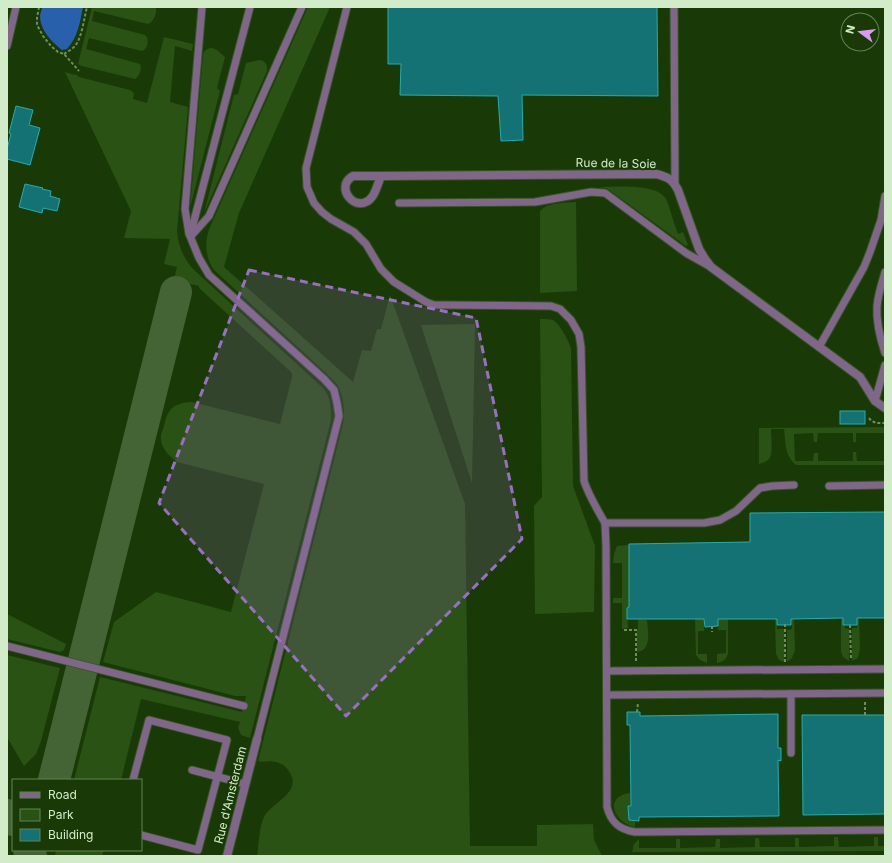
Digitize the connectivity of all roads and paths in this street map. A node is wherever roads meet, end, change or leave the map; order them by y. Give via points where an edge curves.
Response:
1 (16, 7) edge
2 (39, 7) edge
3 (87, 7) edge
4 (202, 7) edge
5 (250, 7) edge
6 (302, 7) edge
7 (347, 7) edge
8 (674, 7) edge
9 (7, 46) edge
10 (64, 54) junction
11 (79, 71) dead end
12 (381, 176) junction
13 (675, 184) junction
14 (885, 196) edge
15 (399, 203) dead end
16 (884, 207) edge
17 (190, 236) junction
18 (711, 267) junction
19 (885, 272) edge
20 (819, 347) junction
21 (885, 353) edge
22 (885, 365) edge
23 (875, 401) junction
24 (885, 408) edge
25 (869, 418) dead end
26 (885, 423) edge
27 (794, 485) dead end
28 (885, 485) edge
29 (829, 486) dead end
30 (605, 523) junction
31 (850, 625) dead end
32 (712, 626) dead end
33 (624, 630) dead end
34 (712, 632) dead end
35 (7, 646) edge
36 (885, 669) edge
37 (851, 670) junction
38 (607, 671) junction
39 (636, 671) junction
40 (885, 693) edge
41 (791, 694) junction
42 (607, 695) junction
43 (244, 706) dead end
44 (257, 739) joint
45 (791, 753) dead end
46 (192, 770) dead end
47 (217, 777) junction
48 (133, 779) edge
49 (246, 784) junction
50 (885, 830) edge
51 (142, 835) edge
52 (227, 856) edge

1 - 9 lane
2 - 10 path via 37,25 51,46
3 - 10 path via 76,46
4 - 17 lane via 185,209
5 - 17 lane
6 - 17 lane via 209,216
7 - 30 lane via 306,168 306,187 314,204 354,232 366,244 380,269 394,282 426,302 434,305 551,306 560,309 571,320 579,334 581,347 584,481
8 - 13 lane
10 - 11 path
12 - 12 street, Rue de la Soie via 353,176 347,182 347,196 359,203 368,201 374,194
12 - 13 street, Rue de la Soie via 656,174
13 - 18 street via 699,249
14 - 16 lane
15 - 18 lane via 535,202 591,192 604,193 686,253
16 - 20 lane via 864,267
17 - 44 lane via 198,258 209,275 324,379 334,390 338,403 339,416
18 - 20 street
19 - 21 lane via 877,311 878,327
20 - 23 street via 860,377
22 - 23 lane
23 - 24 street
25 - 26 path via 873,422
27 - 30 lane via 760,488 736,511 720,520 704,523
28 - 29 lane
30 - 38 lane
31 - 37 path
32 - 34 path
33 - 39 path via 636,630
35 - 43 lane
36 - 37 lane
37 - 39 lane
38 - 39 lane
38 - 42 lane
40 - 41 lane
41 - 42 lane
41 - 45 lane
42 - 50 lane via 608,807 614,822 622,829 635,832
44 - 49 street, Rue d'Amsterdam
46 - 47 lane
47 - 48 lane via 226,740 149,720
47 - 49 lane
47 - 51 lane via 198,850
49 - 52 street, Rue d'Amsterdam

